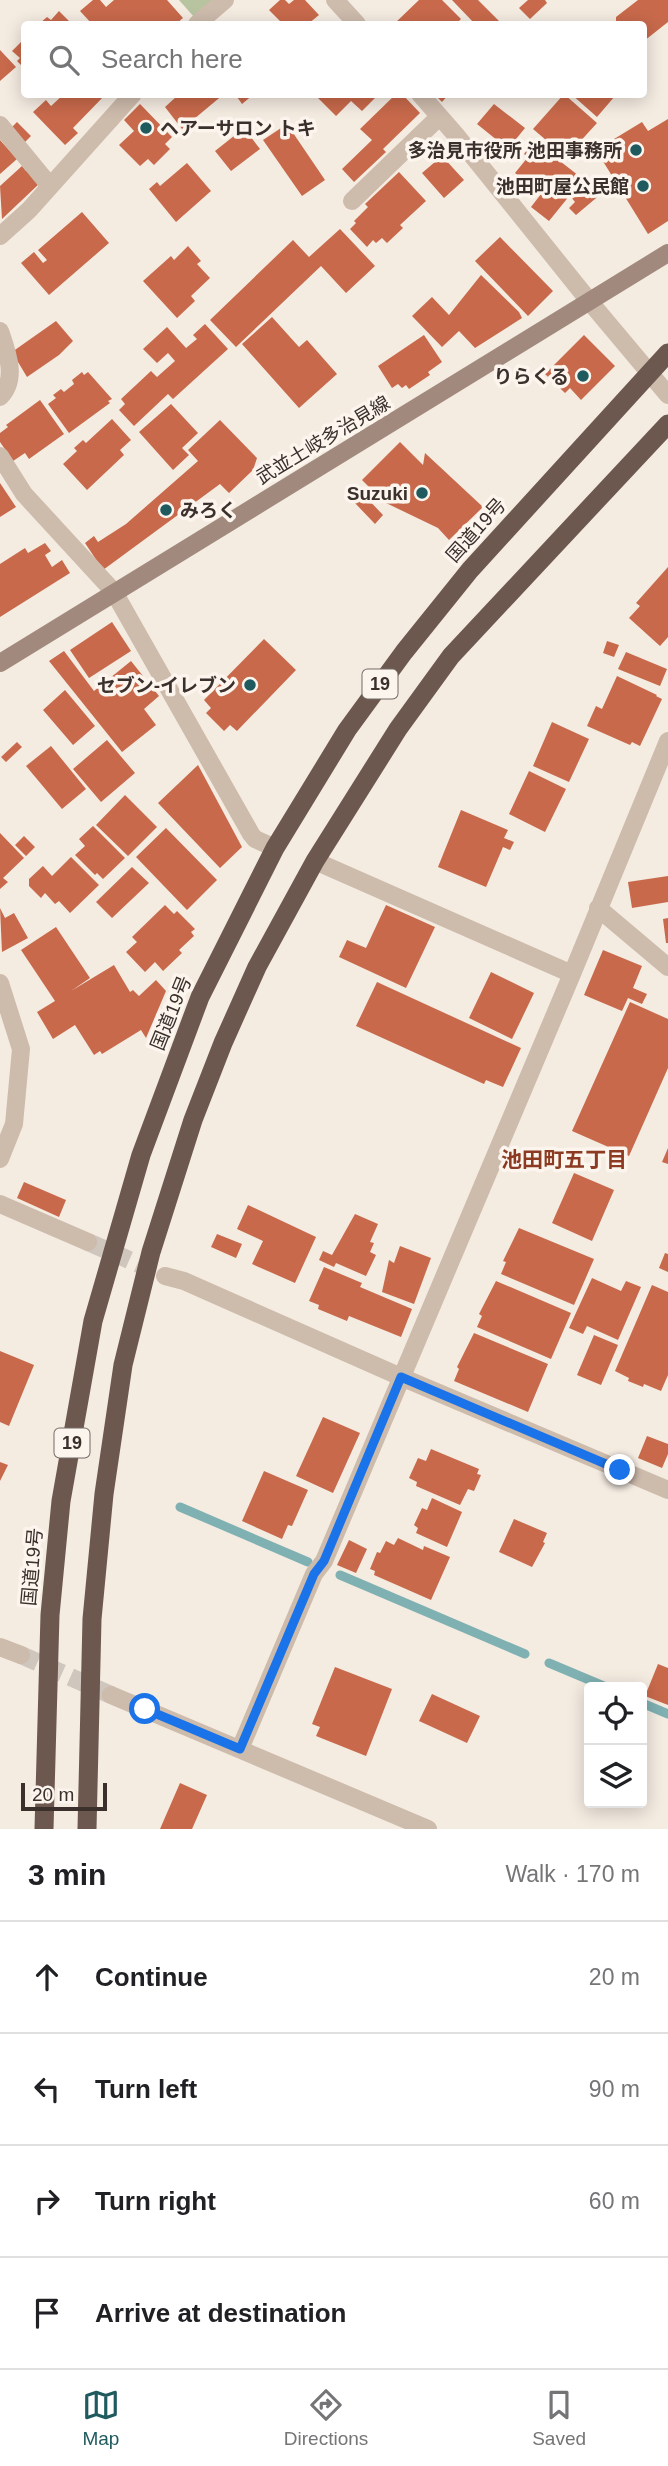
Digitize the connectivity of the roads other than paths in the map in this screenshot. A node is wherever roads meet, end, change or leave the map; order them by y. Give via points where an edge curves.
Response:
1 (225, 0) edge
2 (335, 0) edge
3 (201, 21) edge
4 (354, 21) edge
5 (129, 98) edge
6 (423, 98) edge
7 (439, 117) junction
8 (0, 125) edge
9 (50, 186) junction
10 (352, 201) dead end
11 (0, 236) edge
12 (668, 253) edge
13 (590, 302) junction
14 (0, 331) edge
15 (668, 353) edge
16 (649, 372) junction
17 (668, 395) edge
18 (0, 397) edge
19 (668, 424) edge
20 (0, 456) edge
21 (114, 592) junction
22 (0, 663) edge
23 (668, 741) edge
24 (275, 848) junction
25 (315, 861) junction
26 (598, 908) junction
27 (668, 967) edge
28 (572, 974) junction
29 (0, 983) edge
30 (0, 1159) edge
31 (0, 1204) edge
32 (88, 1242) tunnel mouth
33 (164, 1276) tunnel mouth
34 (401, 1377) junction
35 (668, 1490) edge
36 (0, 1647) edge
37 (21, 1655) tunnel mouth
38 (111, 1695) tunnel mouth
39 (240, 1749) junction
40 (44, 1829) edge
41 (87, 1829) edge
42 (428, 1829) edge

1 - 3 street
2 - 4 street
5 - 9 street
6 - 7 street
7 - 10 street
7 - 13 street
8 - 9 street
9 - 11 street
12 - 13 main road, 武並土岐多治見線
13 - 16 street
13 - 21 main road, 武並土岐多治見線
14 - 18 street via 11,376
15 - 16 highway, 国道19号 / 19
16 - 17 street
16 - 24 highway, 国道19号 / 19 via 470,570 404,652 347,730
19 - 25 highway, 19 via 451,656 398,729
20 - 21 street via 24,494
21 - 22 main road, 武並土岐多治見線
21 - 24 street via 251,834
23 - 26 street
24 - 40 highway, 国道19号 / 19 via 200,997 141,1154 93,1321 61,1501 50,1615
25 - 28 street
25 - 41 highway, 19 via 257,967 193,1119 151,1252 123,1365 92,1619
26 - 27 street
26 - 28 street
28 - 34 street
29 - 30 street via 21,1049 14,1124
31 - 32 street
33 - 34 street
34 - 35 street
34 - 39 street
36 - 37 street
38 - 39 street
39 - 42 street

